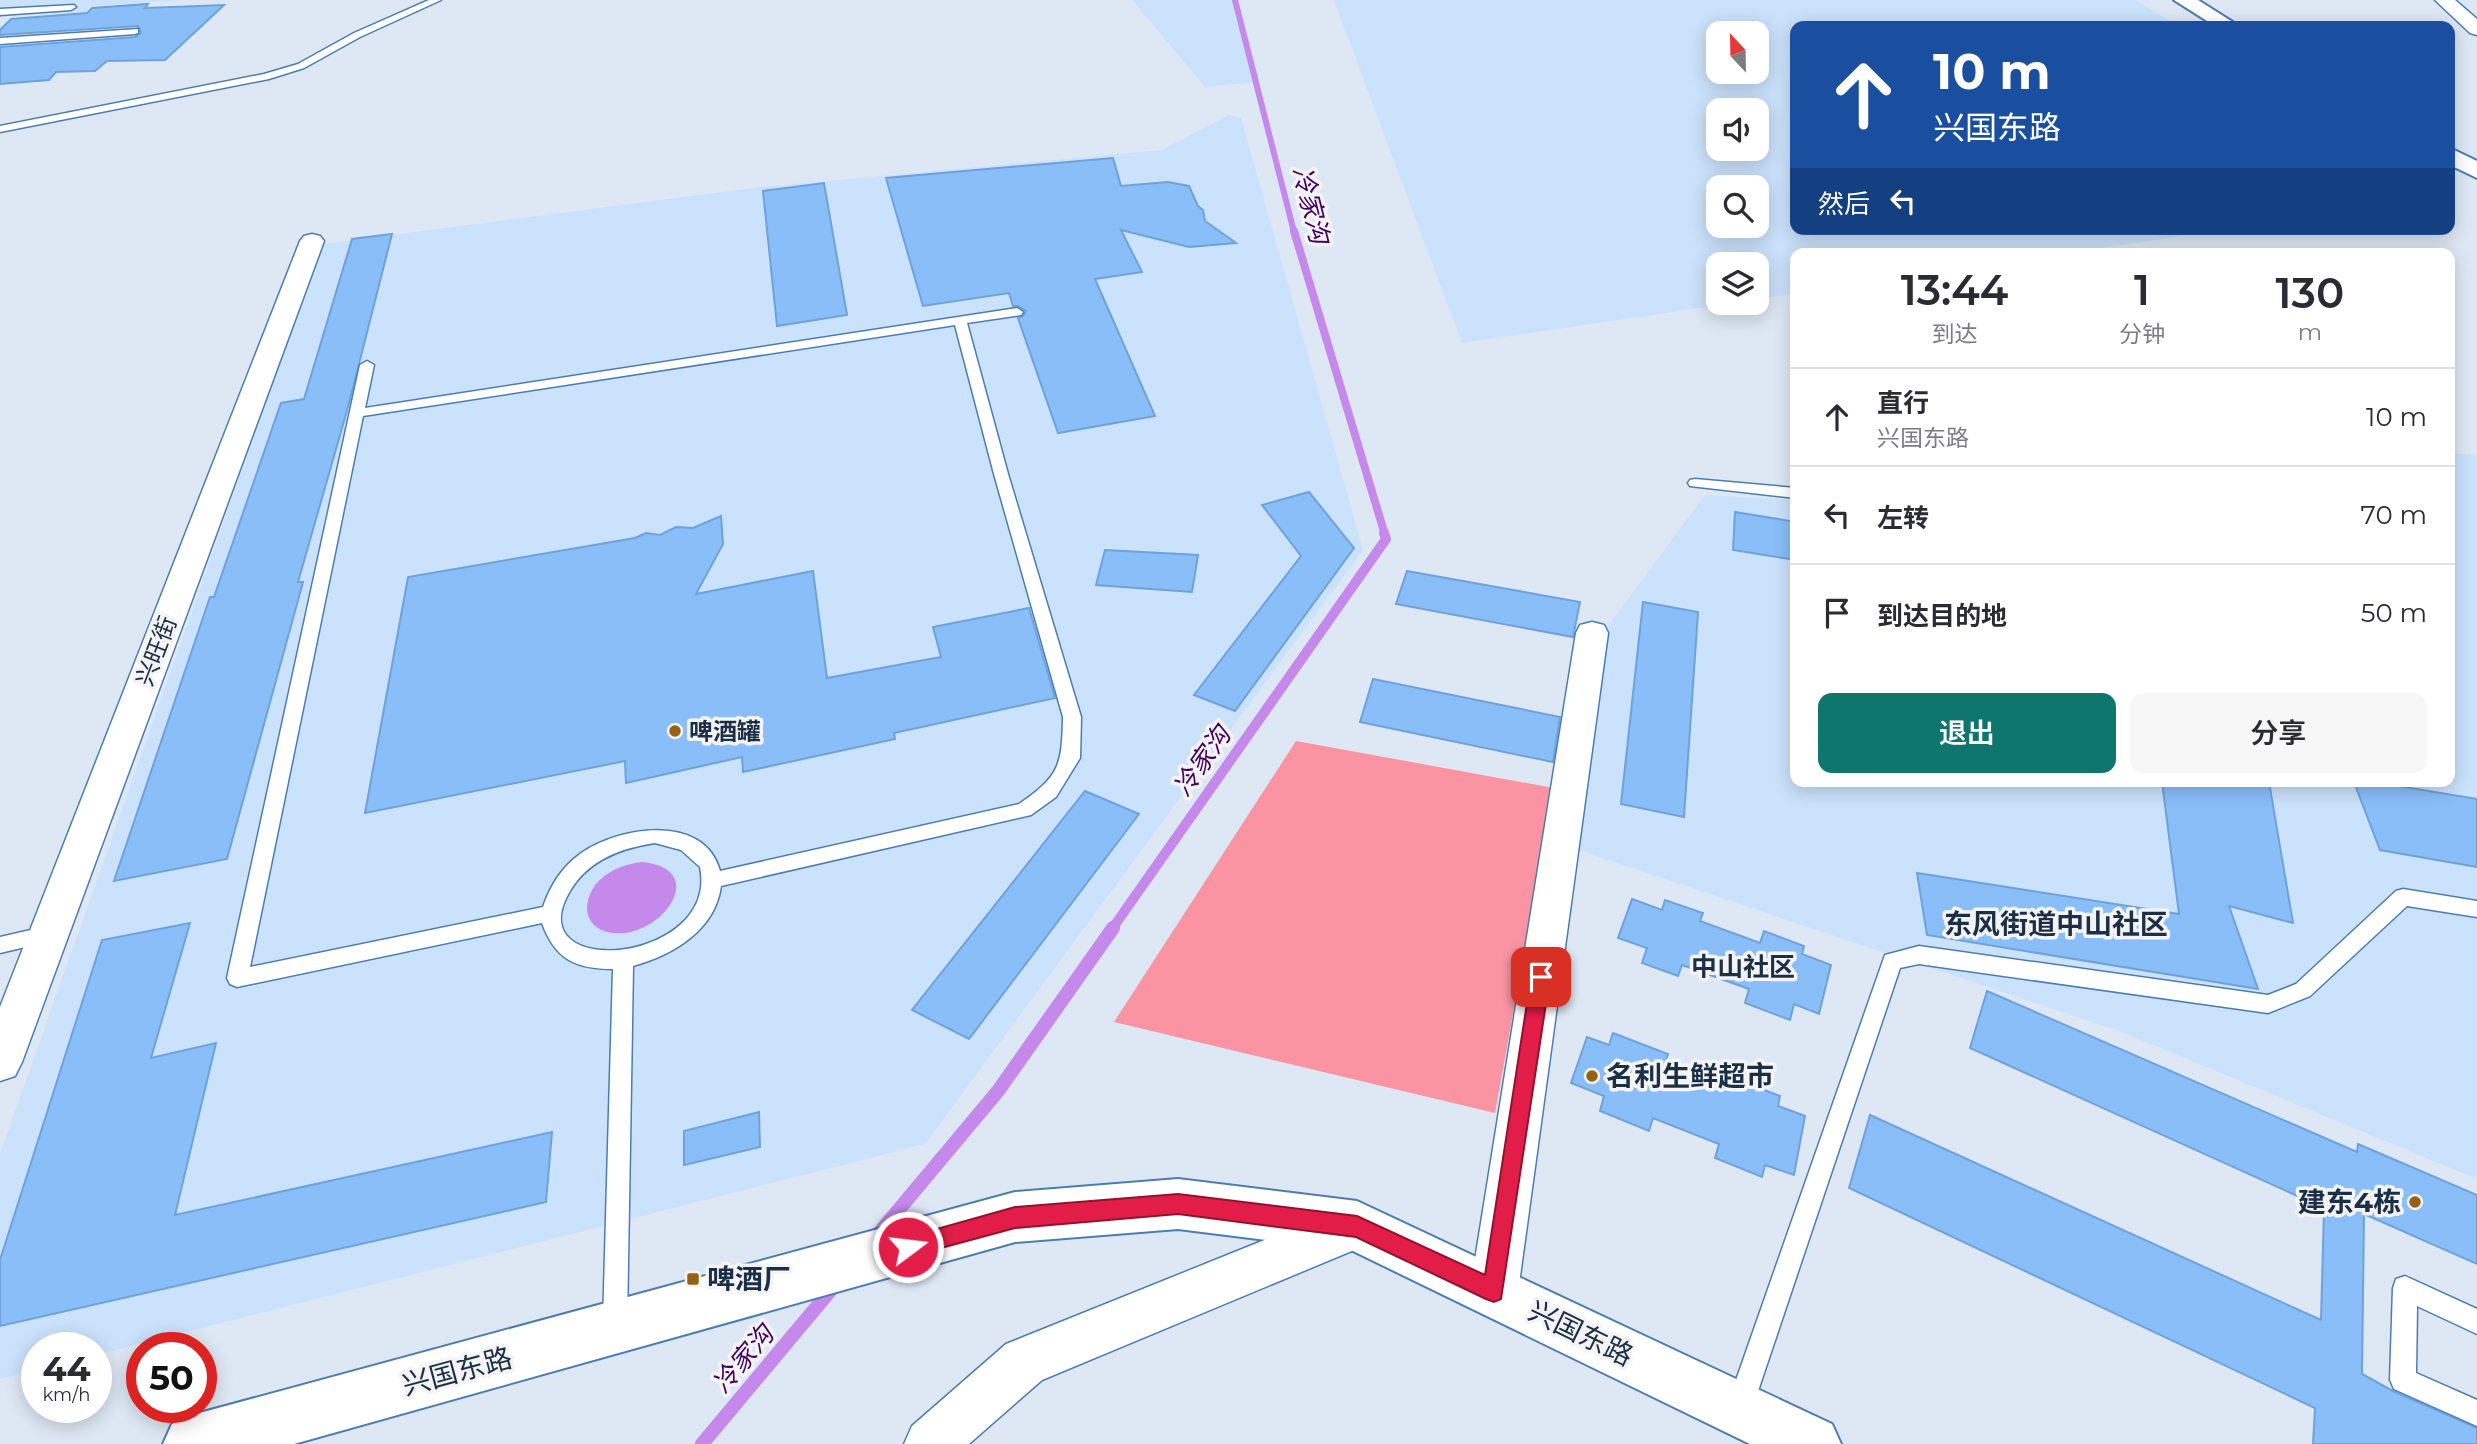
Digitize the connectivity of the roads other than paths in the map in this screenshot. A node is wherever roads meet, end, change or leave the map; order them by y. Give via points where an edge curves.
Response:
1 (437, 0) edge
2 (2184, 0) edge
3 (2444, 0) edge
4 (71, 7) dead end
5 (0, 12) edge
6 (2220, 21) edge
7 (2477, 29) edge
8 (135, 31) dead end
9 (0, 41) edge
10 (0, 129) edge
11 (2455, 158) edge
12 (2477, 171) edge
13 (312, 240) dead end
14 (1017, 312) dead end
15 (960, 321) junction
16 (367, 365) dead end
17 (357, 413) junction
18 (1695, 484) dead end
19 (1790, 492) edge
20 (1592, 633) dead end
21 (713, 880) junction
22 (2477, 909) edge
23 (553, 913) junction
24 (49, 933) junction
25 (0, 945) edge
26 (623, 961) junction
27 (0, 1062) edge
28 (1357, 1226) junction
29 (1494, 1291) junction
30 (2477, 1322) edge
31 (615, 1328) junction
32 (1739, 1409) junction
33 (2477, 1413) edge
34 (192, 1444) edge
35 (930, 1444) edge
36 (1812, 1444) edge

1 - 10 lane via 301,66 266,77
2 - 6 street
3 - 7 street
4 - 5 lane
8 - 9 lane
11 - 12 street
13 - 24 street, 兴旺街
14 - 15 lane
15 - 17 lane
15 - 21 lane via 1072,717 1071,758 1050,792 1024,810
16 - 17 lane
17 - 23 lane via 237,978
18 - 19 lane
20 - 29 street
21 - 23 lane via 709,862 678,839 630,839 582,863 564,881
21 - 26 lane via 696,921 676,940
22 - 32 lane via 2403,897 2303,990 2268,1004 1919,954 1892,961
23 - 26 lane via 559,941 574,954 597,961
24 - 25 lane
24 - 27 street, 兴旺街
26 - 31 lane
28 - 29 street, 兴国东路
28 - 31 street, 兴国东路 via 1178,1204 1015,1217
28 - 35 street via 1024,1362
29 - 32 street, 兴国东路
30 - 33 lane via 2405,1288 2403,1380
31 - 34 street, 兴国东路
32 - 36 street, 兴国东路

